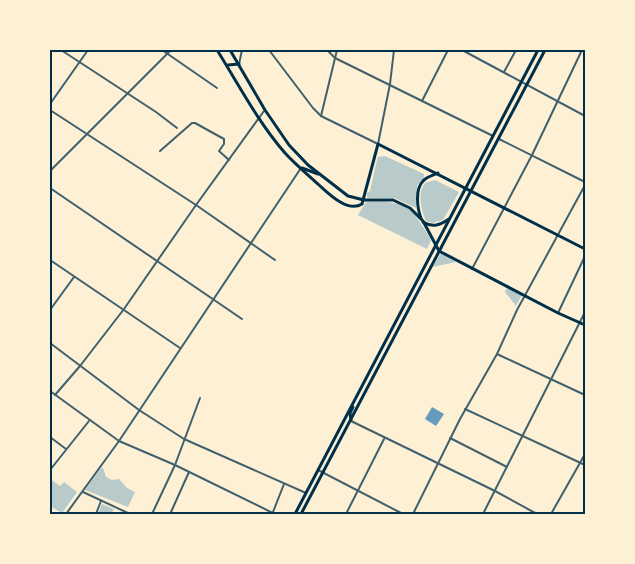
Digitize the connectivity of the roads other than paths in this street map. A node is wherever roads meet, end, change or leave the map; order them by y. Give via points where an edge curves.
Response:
1 (61, 50) edge
2 (88, 50) edge
3 (162, 50) edge
4 (171, 50) edge
5 (218, 50) edge
6 (230, 50) edge
7 (242, 50) edge
8 (269, 50) edge
9 (327, 50) edge
10 (337, 50) edge
11 (394, 50) edge
12 (448, 50) edge
13 (462, 50) edge
14 (516, 50) edge
15 (538, 50) edge
16 (545, 50) edge
17 (582, 50) edge
18 (168, 54) junction
19 (335, 58) junction
20 (80, 62) junction
21 (226, 64) junction
22 (239, 64) junction
23 (504, 73) junction
24 (522, 82) junction
25 (390, 84) junction
26 (527, 85) junction
27 (217, 88) dead end
28 (127, 94) junction
29 (422, 101) junction
30 (558, 101) junction
31 (50, 104) edge
32 (50, 110) edge
33 (265, 110) junction
34 (321, 116) junction
35 (585, 116) edge
36 (259, 118) junction
37 (177, 128) dead end
38 (86, 133) junction
39 (494, 137) junction
40 (499, 139) junction
41 (378, 144) junction
42 (160, 150) dead end
43 (532, 155) junction
44 (300, 158) junction
45 (291, 159) junction
46 (229, 160) junction
47 (301, 168) junction
48 (50, 171) edge
49 (438, 173) junction
50 (327, 178) junction
51 (585, 183) edge
52 (50, 188) edge
53 (465, 188) junction
54 (471, 190) junction
55 (364, 200) junction
56 (196, 205) junction
57 (504, 208) junction
58 (450, 219) junction
59 (422, 221) junction
60 (558, 235) junction
61 (251, 242) junction
62 (435, 246) junction
63 (585, 249) edge
64 (439, 250) junction
65 (585, 256) edge
66 (50, 260) edge
67 (275, 260) dead end
68 (157, 262) junction
69 (472, 269) junction
70 (74, 277) junction
71 (525, 295) junction
72 (213, 299) junction
73 (124, 309) junction
74 (50, 310) edge
75 (585, 312) edge
76 (558, 313) junction
77 (242, 319) dead end
78 (579, 323) junction
79 (585, 326) edge
80 (50, 343) edge
81 (180, 348) junction
82 (497, 354) junction
83 (376, 360) junction
84 (80, 366) junction
85 (552, 380) junction
86 (50, 391) edge
87 (55, 395) junction
88 (585, 395) edge
89 (200, 398) dead end
90 (466, 409) junction
91 (139, 410) junction
92 (90, 421) junction
93 (351, 421) junction
94 (50, 437) edge
95 (522, 437) junction
96 (450, 438) junction
97 (184, 439) junction
98 (384, 439) junction
99 (119, 441) junction
100 (67, 449) junction
101 (585, 454) edge
102 (580, 463) junction
103 (437, 464) junction
104 (175, 465) junction
105 (585, 465) edge
106 (507, 467) junction
107 (50, 470) edge
108 (318, 470) junction
109 (189, 472) junction
110 (323, 472) junction
111 (284, 484) junction
112 (359, 491) junction
113 (495, 491) junction
114 (82, 492) junction
115 (306, 493) junction
116 (101, 500) junction
117 (171, 512) dead end
118 (274, 513) edge
119 (66, 514) edge
120 (96, 514) edge
121 (130, 514) edge
122 (152, 514) edge
123 (295, 514) edge
124 (301, 514) edge
125 (346, 514) edge
126 (402, 514) edge
127 (414, 514) edge
128 (484, 514) edge
129 (537, 514) edge
130 (551, 514) edge

1 - 20 street
2 - 20 street
3 - 18 street
4 - 18 street
5 - 21 main road
6 - 22 main road
7 - 22 street
8 - 34 street
9 - 19 street
10 - 19 street
11 - 25 street
12 - 29 street
13 - 23 street
14 - 23 street
15 - 24 main road
16 - 26 main road
17 - 30 street
18 - 27 street
18 - 28 street
19 - 25 street
19 - 34 street
20 - 28 street
20 - 31 street
21 - 22 main road
21 - 36 main road
22 - 33 main road
23 - 24 street
24 - 26 street
24 - 39 main road
25 - 29 street
25 - 41 street
26 - 30 street
26 - 40 main road
28 - 37 street
28 - 38 street
29 - 39 street
30 - 35 street
30 - 43 street
32 - 38 street
33 - 36 street
33 - 44 main road
34 - 41 street
36 - 45 main road
36 - 46 street
38 - 48 street
38 - 56 street
39 - 53 main road
40 - 43 street
40 - 54 main road
41 - 49 main road
41 - 55 main road
42 - 46 street via 195,123 224,139 219,151
43 - 51 street
43 - 57 street
44 - 45 main road
44 - 50 main road
45 - 47 main road
46 - 56 street
47 - 50 main road
47 - 55 main road via 341,202 353,207 360,206
47 - 61 street
49 - 53 main road
49 - 59 main road via 425,178 419,187 418,208
50 - 55 main road via 348,196
51 - 60 street
52 - 68 street
53 - 54 main road
53 - 58 main road
54 - 57 main road
54 - 64 main road
55 - 59 main road via 393,200 410,208
56 - 61 street
56 - 68 street
57 - 60 main road
57 - 69 street
58 - 59 main road via 436,226
58 - 62 main road
59 - 62 main road
60 - 63 main road
60 - 71 street
61 - 67 street
61 - 72 street
62 - 64 main road
62 - 83 main road
64 - 69 main road
64 - 93 main road
65 - 76 street
66 - 70 street
68 - 72 street
68 - 73 street
69 - 71 main road
70 - 73 street
70 - 74 street
71 - 76 main road
71 - 82 street
72 - 77 street
72 - 81 street
73 - 81 street
73 - 84 street
75 - 78 street
76 - 78 main road
78 - 79 main road
78 - 85 street
80 - 84 street
81 - 91 street
82 - 85 street
82 - 90 street
83 - 93 main road via 350,413
83 - 108 main road
84 - 87 street
84 - 91 street
85 - 88 street
85 - 95 street
86 - 87 street
87 - 92 street
89 - 97 street
90 - 95 street
90 - 96 street
91 - 97 street
91 - 99 street
92 - 99 street
92 - 100 street
93 - 98 street
93 - 110 main road
94 - 100 street
95 - 102 street
95 - 106 street
96 - 103 street
96 - 106 street
97 - 104 street
97 - 111 street
98 - 103 street
98 - 112 street
99 - 104 street
99 - 114 street
100 - 107 street
101 - 102 street
102 - 105 street
102 - 130 street
103 - 113 street
103 - 127 street
104 - 109 street
104 - 122 street
106 - 113 street
108 - 110 street
108 - 115 main road
109 - 117 street
109 - 118 street
110 - 112 street
110 - 124 main road
111 - 115 street
111 - 118 street
112 - 125 street
112 - 126 street
113 - 128 street
113 - 129 street
114 - 116 street
114 - 119 street
115 - 123 main road
116 - 120 street
116 - 121 street

